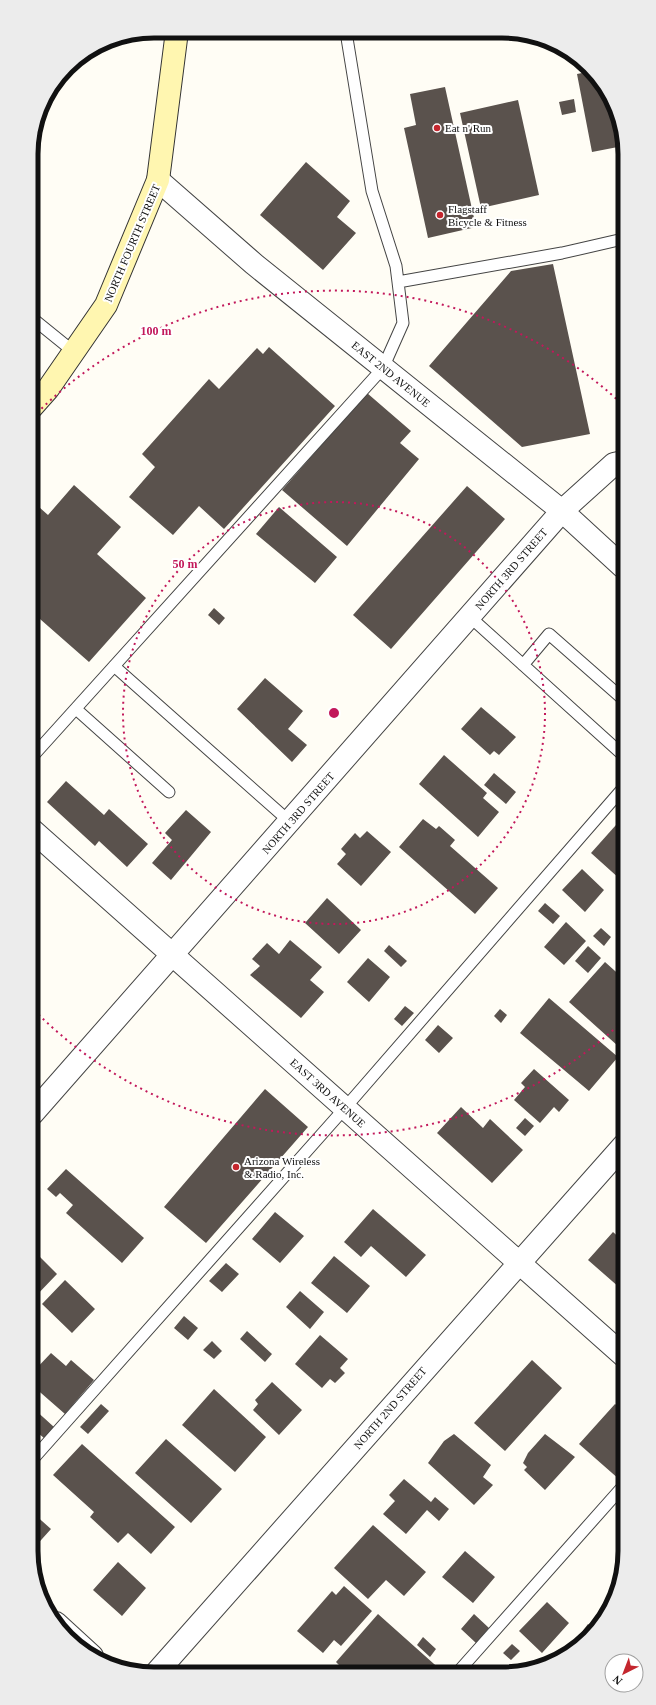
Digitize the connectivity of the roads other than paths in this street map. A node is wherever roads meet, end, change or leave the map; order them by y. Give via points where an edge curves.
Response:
1 (176, 38) edge
2 (347, 38) edge
3 (158, 180) junction
4 (618, 239) edge
5 (398, 282) junction
6 (38, 323) edge
7 (74, 352) junction
8 (383, 368) junction
9 (38, 400) edge
10 (618, 463) edge
11 (562, 511) junction
12 (618, 562) edge
13 (469, 616) junction
14 (523, 665) junction
15 (114, 666) junction
16 (618, 695) edge
17 (76, 709) junction
18 (38, 750) edge
19 (618, 751) edge
20 (169, 792) dead end
21 (618, 795) edge
22 (290, 822) junction
23 (38, 835) edge
24 (173, 955) junction
25 (38, 1107) edge
26 (345, 1108) junction
27 (618, 1152) edge
28 (518, 1263) junction
29 (618, 1351) edge
30 (38, 1453) edge
31 (618, 1492) edge
32 (161, 1667) edge
33 (462, 1667) edge

1 - 3 main road, NORTH FOURTH STREET
2 - 5 lane via 372,192 396,266
3 - 7 main road, NORTH FOURTH STREET via 106,305
3 - 8 street, EAST 2ND AVENUE via 254,264
4 - 5 lane via 562,253
5 - 8 lane via 403,323
6 - 7 lane
7 - 9 main road, NORTH FOURTH STREET
8 - 11 street, EAST 2ND AVENUE
8 - 15 lane
10 - 11 street, NORTH 3RD STREET
11 - 12 street, EAST 2ND AVENUE
11 - 13 street, NORTH 3RD STREET
13 - 14 lane
13 - 22 street, NORTH 3RD STREET
14 - 16 lane via 549,634
14 - 19 lane
15 - 17 lane
15 - 22 lane
17 - 18 lane
17 - 20 lane
21 - 26 lane
22 - 24 street, NORTH 3RD STREET
23 - 24 street, EAST 3RD AVENUE
24 - 25 street, NORTH 3RD STREET
24 - 26 street, EAST 3RD AVENUE
26 - 28 street, EAST 3RD AVENUE
26 - 30 lane
27 - 28 street, NORTH 2ND STREET
28 - 29 street, EAST 3RD AVENUE
28 - 32 street, NORTH 2ND STREET
31 - 33 lane

